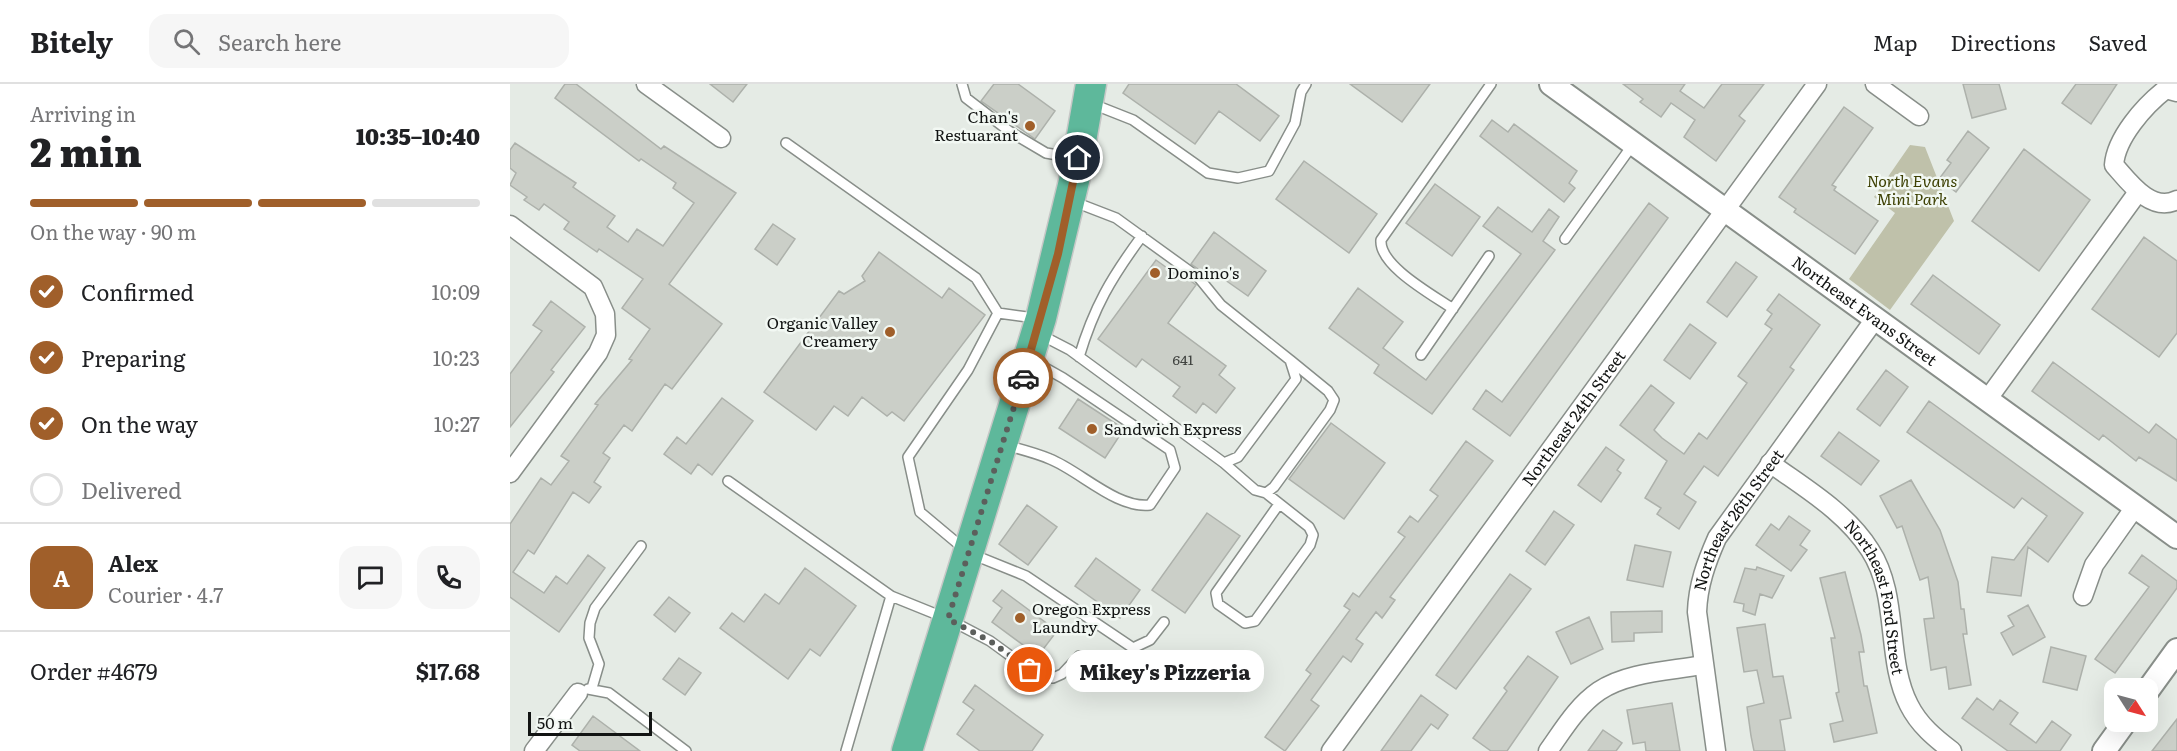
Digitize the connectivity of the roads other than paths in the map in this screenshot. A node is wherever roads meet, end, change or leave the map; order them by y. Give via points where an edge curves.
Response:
1 (645, 84) edge
2 (962, 84) edge
3 (1306, 84) edge
4 (1491, 84) edge
5 (1551, 84) edge
6 (1817, 84) edge
7 (1875, 84) edge
8 (1088, 91) edge
9 (2177, 92) edge
10 (1918, 116) dead end
11 (721, 138) dead end
12 (786, 143) dead end
13 (1634, 144) junction
14 (1078, 158) junction
15 (2138, 192) junction
16 (1070, 200) junction
17 (2177, 200) edge
18 (1727, 210) junction
19 (510, 225) edge
20 (1142, 236) junction
21 (1565, 238) dead end
22 (1489, 256) dead end
23 (1453, 309) junction
24 (999, 314) junction
25 (1875, 319) junction
26 (1035, 337) junction
27 (1421, 355) dead end
28 (1079, 357) junction
29 (1290, 360) junction
30 (1987, 400) junction
31 (1003, 444) junction
32 (1224, 463) junction
33 (1770, 463) junction
34 (510, 473) edge
35 (728, 482) dead end
36 (1266, 493) junction
37 (1279, 504) junction
38 (2135, 507) junction
39 (2177, 537) edge
40 (641, 546) dead end
41 (969, 553) junction
42 (891, 596) junction
43 (2083, 596) dead end
44 (948, 619) junction
45 (1164, 622) dead end
46 (2177, 650) edge
47 (1079, 656) dead end
48 (1702, 665) junction
49 (2157, 678) edge
50 (585, 691) junction
51 (2118, 732) edge
52 (534, 751) edge
53 (686, 751) edge
54 (846, 751) edge
55 (907, 751) edge
56 (1331, 751) edge
57 (1548, 751) edge
58 (1716, 751) edge
59 (1952, 751) edge
60 (2104, 751) edge

1 - 11 street
2 - 14 lane via 966,98 1009,131 1046,153
3 - 8 lane via 1295,123 1269,171 1238,178 1208,172
4 - 23 lane via 1381,240 1380,249 1400,272
5 - 13 street, Northeast Evans Street
6 - 18 street, Northeast 24th Street
7 - 10 street
8 - 14 highway
9 - 15 street via 2166,89 2153,99 2115,149 2114,165
12 - 24 lane via 976,278
13 - 18 street, Northeast Evans Street
13 - 21 lane
14 - 16 highway
15 - 17 street via 2169,204
15 - 30 street
16 - 20 lane via 1116,218
16 - 26 highway
18 - 25 street, Northeast Evans Street
18 - 56 street, Northeast 24th Street
19 - 34 street via 593,287 605,314 606,335 598,353
20 - 28 lane via 1112,276 1090,321
20 - 29 lane via 1199,278 1221,305
22 - 23 lane
23 - 27 lane
24 - 26 lane
24 - 41 lane via 968,370 908,457 920,512
25 - 30 street, Northeast Evans Street
25 - 33 street, Northeast 26th Street
26 - 28 lane
26 - 31 highway
26 - 31 lane via 1063,378 1170,450 1174,468 1150,505 1141,506 1121,499 1051,459
28 - 32 lane
29 - 32 lane via 1296,379 1238,457
29 - 36 lane via 1334,400
30 - 38 street, Northeast Evans Street
31 - 41 highway
32 - 36 lane via 1255,490
33 - 48 street, Northeast 26th Street via 1717,538 1705,565 1697,612
33 - 59 street, Northeast Ford Street via 1851,525 1871,551 1883,576 1901,685 1908,705 1925,729
35 - 42 lane
36 - 37 lane
37 - 37 lane via 1309,527 1313,535 1310,545 1255,621 1245,622 1218,604 1216,593
38 - 39 street, Northeast Evans Street
38 - 43 street via 2094,565
40 - 50 lane via 595,608 589,638 599,664
41 - 44 highway
41 - 45 lane via 1026,576 1133,648 1150,640
42 - 44 lane
42 - 54 lane
44 - 47 lane via 990,641 1044,678 1062,674
44 - 55 highway
46 - 49 street
48 - 57 street via 1622,680 1599,691 1576,712
48 - 58 street, Northeast 26th Street
50 - 52 street
50 - 53 lane via 609,693
51 - 60 street

